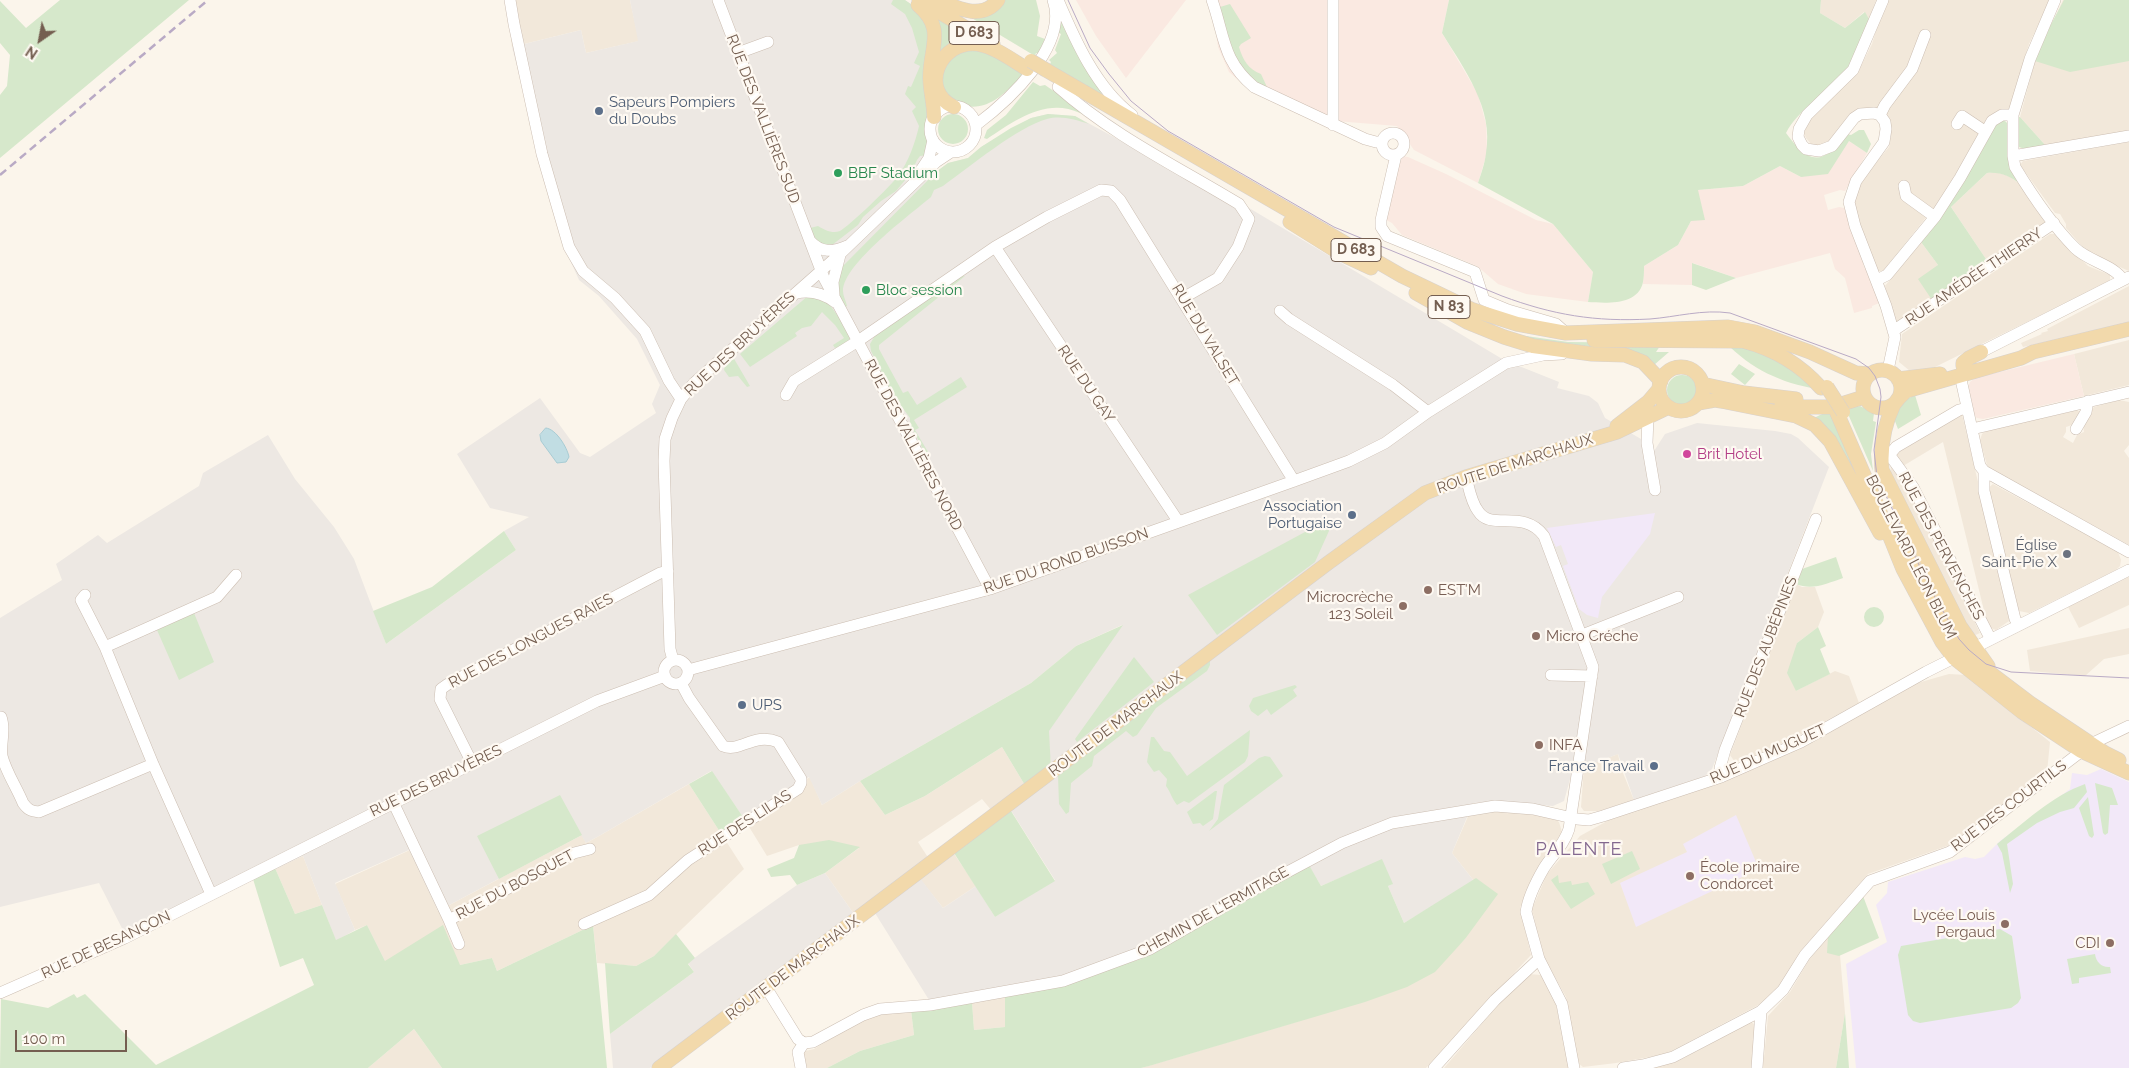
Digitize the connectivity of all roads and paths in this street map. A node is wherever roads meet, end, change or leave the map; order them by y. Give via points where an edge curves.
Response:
1 (510, 0) edge
2 (718, 0) edge
3 (911, 0) edge
4 (919, 0) edge
5 (930, 0) edge
6 (938, 0) edge
7 (998, 0) edge
8 (1051, 0) edge
9 (1058, 0) edge
10 (1212, 0) edge
11 (1333, 0) edge
12 (1883, 0) edge
13 (2055, 0) edge
14 (1925, 34) dead end
15 (768, 42) dead end
16 (738, 53) junction
17 (1029, 65) junction
18 (1044, 74) junction
19 (1058, 87) junction
20 (954, 106) junction
21 (2013, 115) junction
22 (1880, 116) junction
23 (934, 117) junction
24 (973, 119) junction
25 (1957, 124) dead end
26 (1333, 125) junction
27 (1139, 132) junction
28 (1986, 132) junction
29 (2129, 136) edge
30 (933, 140) junction
31 (1382, 142) junction
32 (1175, 144) junction
33 (950, 152) junction
34 (1396, 155) junction
35 (2013, 156) junction
36 (1904, 186) dead end
37 (908, 191) junction
38 (1935, 217) junction
39 (2054, 223) junction
40 (808, 242) junction
41 (851, 244) junction
42 (994, 247) junction
43 (840, 254) junction
44 (821, 271) junction
45 (2126, 279) edge
46 (1877, 280) junction
47 (808, 282) junction
48 (1409, 289) junction
49 (796, 293) junction
50 (1183, 298) junction
51 (835, 302) junction
52 (1280, 310) dead end
53 (2129, 329) edge
54 (1893, 331) junction
55 (1566, 333) junction
56 (858, 341) junction
57 (2033, 352) junction
58 (1592, 354) junction
59 (1982, 357) junction
60 (1961, 370) junction
61 (1870, 374) junction
62 (1893, 375) junction
63 (1702, 384) junction
64 (1660, 385) junction
65 (1824, 387) junction
66 (1863, 392) junction
67 (2129, 392) edge
68 (786, 395) dead end
69 (681, 399) junction
70 (2088, 401) junction
71 (1648, 402) junction
72 (1726, 402) junction
73 (1895, 402) junction
74 (1698, 403) junction
75 (1669, 407) junction
76 (1967, 408) junction
77 (1428, 412) junction
78 (1840, 412) junction
79 (1643, 420) junction
80 (1972, 429) junction
81 (2076, 429) dead end
82 (1602, 436) junction
83 (1984, 472) junction
84 (1466, 477) junction
85 (1294, 481) junction
86 (1655, 490) dead end
87 (1816, 519) dead end
88 (1178, 521) junction
89 (2129, 552) edge
90 (1903, 569) junction
91 (2129, 570) edge
92 (668, 571) junction
93 (236, 575) dead end
94 (990, 589) junction
95 (85, 595) dead end
96 (1678, 597) dead end
97 (2018, 624) junction
98 (1582, 636) junction
99 (1990, 638) junction
100 (108, 645) junction
101 (1964, 653) junction
102 (672, 660) junction
103 (688, 670) junction
104 (1551, 675) dead end
105 (665, 676) junction
106 (1592, 676) junction
107 (681, 683) junction
108 (1, 717) dead end
109 (2129, 726) edge
110 (2086, 747) junction
111 (472, 763) junction
112 (153, 764) junction
113 (2129, 764) edge
114 (2129, 773) edge
115 (1721, 777) junction
116 (393, 802) junction
117 (1571, 817) junction
118 (590, 849) dead end
119 (210, 894) junction
120 (449, 920) junction
121 (584, 924) dead end
122 (458, 944) dead end
123 (1539, 959) junction
124 (767, 988) junction
125 (0, 993) edge
126 (1761, 1011) junction
127 (804, 1043) junction
128 (659, 1068) edge
129 (801, 1068) edge
130 (1434, 1068) edge
131 (1574, 1068) edge
132 (1623, 1068) edge
133 (1757, 1068) edge

1 - 69 street via 542,154 569,246 583,271 615,298 645,331
2 - 16 street, RUE DES VALLIÈRES SUD
3 - 23 main road via 928,15 934,29 930,76
4 - 17 main road, D 683
5 - 17 main road, D 683
6 - 7 main road via 954,8 978,12
8 - 24 street via 1054,19 1043,57 996,109
9 - 32 street via 1084,53 1110,94 1135,117
10 - 26 street via 1230,61 1240,75 1259,90
11 - 26 street
12 - 22 street via 1852,70 1807,115 1798,137 1806,149 1825,150 1860,114 1874,112
13 - 21 street, RUE AMÉDÉE THIERRY via 2030,59
14 - 22 street via 1912,69 1885,104
15 - 16 street
16 - 40 street, RUE DES VALLIÈRES SUD
17 - 18 main road, D 683, bridge
17 - 20 main road via 984,46 969,44 954,48 941,61 936,77 942,99
18 - 19 main road
18 - 27 main road, D 683
18 - 32 main road, D 683
19 - 27 main road
19 - 50 street via 1126,138 1239,204 1248,219 1238,247 1218,278
20 - 23 street
20 - 24 street via 966,110
21 - 28 street via 1996,118
21 - 35 street, RUE AMÉDÉE THIERRY
22 - 46 street via 1885,122 1884,142 1856,181 1849,202
23 - 30 street via 930,128
24 - 33 street via 974,139 970,145 958,152
25 - 28 street via 1962,116
26 - 31 street via 1365,139
27 - 48 main road, D 683 via 1341,254
28 - 38 street
29 - 35 street
30 - 33 street
30 - 37 street via 929,158
31 - 34 street via 1385,152
31 - 34 street via 1391,133 1400,136 1404,145
32 - 55 main road, D 683 via 1394,272 1448,299 1517,324
33 - 37 street, RUE DES BRUYÈRES
34 - 55 street via 1381,220 1387,236 1475,272 1484,300 1556,324
35 - 39 street, RUE AMÉDÉE THIERRY via 2015,167
36 - 38 street via 1906,196
37 - 41 street, RUE DES BRUYÈRES
38 - 46 street via 1887,275
39 - 45 street, RUE AMÉDÉE THIERRY via 2076,249
39 - 54 street, RUE AMÉDÉE THIERRY
40 - 41 street via 824,250
40 - 44 street, RUE DES VALLIÈRES SUD
40 - 47 street via 812,265
41 - 43 street, RUE DES BRUYÈRES
42 - 50 street, RUE DU VALSET via 1101,190 1111,191
42 - 56 street
42 - 88 street, RUE DU GAY
43 - 44 street, RUE DES BRUYÈRES
43 - 51 street via 833,282
44 - 47 street, RUE DES BRUYÈRES
44 - 51 street, RUE DES VALLIÈRES NORD
45 - 59 street
46 - 54 street
47 - 49 street, RUE DES BRUYÈRES
48 - 58 main road, D 683 via 1467,322 1504,337 1533,346
48 - 65 main road, N 83 via 1490,325 1566,340 1743,341 1783,356
49 - 51 street via 820,294
49 - 69 street, RUE DES BRUYÈRES via 701,377
50 - 85 street, RUE DU VALSET
51 - 56 street, RUE DES VALLIÈRES NORD
52 - 77 street via 1288,319 1393,385
53 - 57 main road
54 - 62 street
55 - 61 main road, D 683 via 1728,327 1755,332 1856,373
55 - 65 main road via 1629,336 1729,334 1761,341 1792,357 1816,374
56 - 68 street via 794,381
56 - 94 street, RUE DES VALLIÈRES NORD
57 - 59 main road via 2027,350
57 - 60 main road via 2021,358
58 - 64 main road, D 683 via 1625,355 1643,362
58 - 77 street, RUE DU ROND BUISSON via 1543,355 1506,364
59 - 60 main road via 1980,365
60 - 62 main road via 1930,376
60 - 73 main road via 1906,391
60 - 76 street
61 - 62 main road via 1875,370
61 - 66 main road via 1864,382
62 - 73 main road via 1901,390
63 - 64 main road via 1696,373 1681,367 1669,371
63 - 66 main road via 1796,399
63 - 74 main road via 1702,397
64 - 71 main road, ROUTE DE MARCHAUX
64 - 75 main road via 1664,402
65 - 78 main road
66 - 72 main road via 1832,407 1773,407
66 - 73 main road via 1876,407 1889,407
67 - 70 street
69 - 92 street, RUE DES BRUYÈRES via 665,439
70 - 80 street
70 - 81 street
71 - 79 street via 1638,416
71 - 82 main road, ROUTE DE MARCHAUX
72 - 74 main road
72 - 90 main road via 1796,416 1808,420 1822,431
73 - 101 main road via 1883,439 1882,470 1960,626
74 - 75 main road via 1681,411
75 - 79 main road, ROUTE DE MARCHAUX
76 - 80 street
76 - 99 street, RUE DES PERVENCHES via 1896,447 1891,457 1913,487
77 - 85 street, RUE DU ROND BUISSON via 1385,442 1349,461
78 - 90 main road, BOULEVARD LÉON BLUM
78 - 101 main road, BOULEVARD LÉON BLUM via 1950,637
79 - 82 main road, ROUTE DE MARCHAUX
79 - 86 street
80 - 83 street
82 - 84 main road, ROUTE DE MARCHAUX
83 - 89 street
83 - 97 street via 1984,491
84 - 98 street via 1474,505 1484,517 1530,523 1544,536
84 - 124 main road, ROUTE DE MARCHAUX via 1425,493 1390,517
85 - 88 street, RUE DU ROND BUISSON
87 - 115 street, RUE DES AUBÉPINES via 1725,750
88 - 94 street, RUE DU ROND BUISSON
90 - 101 main road, BOULEVARD LÉON BLUM via 1942,642
91 - 97 street, RUE DU MUGUET
92 - 102 street, RUE DES BRUYÈRES
92 - 111 street, RUE DES LONGUES RAIES via 441,689 440,699
93 - 100 street via 217,597
94 - 103 street, RUE DU ROND BUISSON
95 - 100 street via 81,600
96 - 98 street
97 - 99 street, RUE DU MUGUET
98 - 106 street
99 - 101 street, RUE DU MUGUET
100 - 112 street
101 - 110 main road, BOULEVARD LÉON BLUM
101 - 110 main road, BOULEVARD LÉON BLUM via 2022,712
101 - 115 street, RUE DU MUGUET via 1800,742
102 - 103 street via 680,661
102 - 105 street, RUE DES BRUYÈRES via 665,668
103 - 107 street via 686,679
104 - 106 street
105 - 107 street via 673,684
105 - 111 street, RUE DES BRUYÈRES via 597,701
106 - 117 street
107 - 121 street, RUE DES LILAS via 722,746 734,748 763,738 778,742 801,784 681,865 649,895
108 - 112 street via 4,724 2,758 23,803 33,812
109 - 110 street, RUE DES COURTILS
110 - 113 main road, BOULEVARD LÉON BLUM
110 - 114 main road, BOULEVARD LÉON BLUM
110 - 126 street, RUE DES COURTILS via 1950,852 1870,881 1805,954 1783,990
111 - 116 street, RUE DES BRUYÈRES
112 - 119 street
115 - 117 street, RUE DU MUGUET via 1590,820
116 - 119 street, RUE DES BRUYÈRES
116 - 120 street, RUE DU BOSQUET
117 - 123 street via 1568,834 1561,848 1544,867 1527,906
117 - 127 street, CHEMIN DE L'ERMITAGE via 1495,806 1392,823 1342,843 1150,949 1063,981 939,1004 880,1008 823,1038
118 - 120 street, RUE DU BOSQUET via 574,852
119 - 125 street, RUE DE BESANÇON via 125,938
120 - 122 street
123 - 130 street via 1495,1000
123 - 131 street via 1562,1004
124 - 127 street via 794,1033
124 - 128 main road, ROUTE DE MARCHAUX
126 - 132 street, RUE DES COURTILS via 1672,1057
126 - 133 street
127 - 129 street via 798,1052

